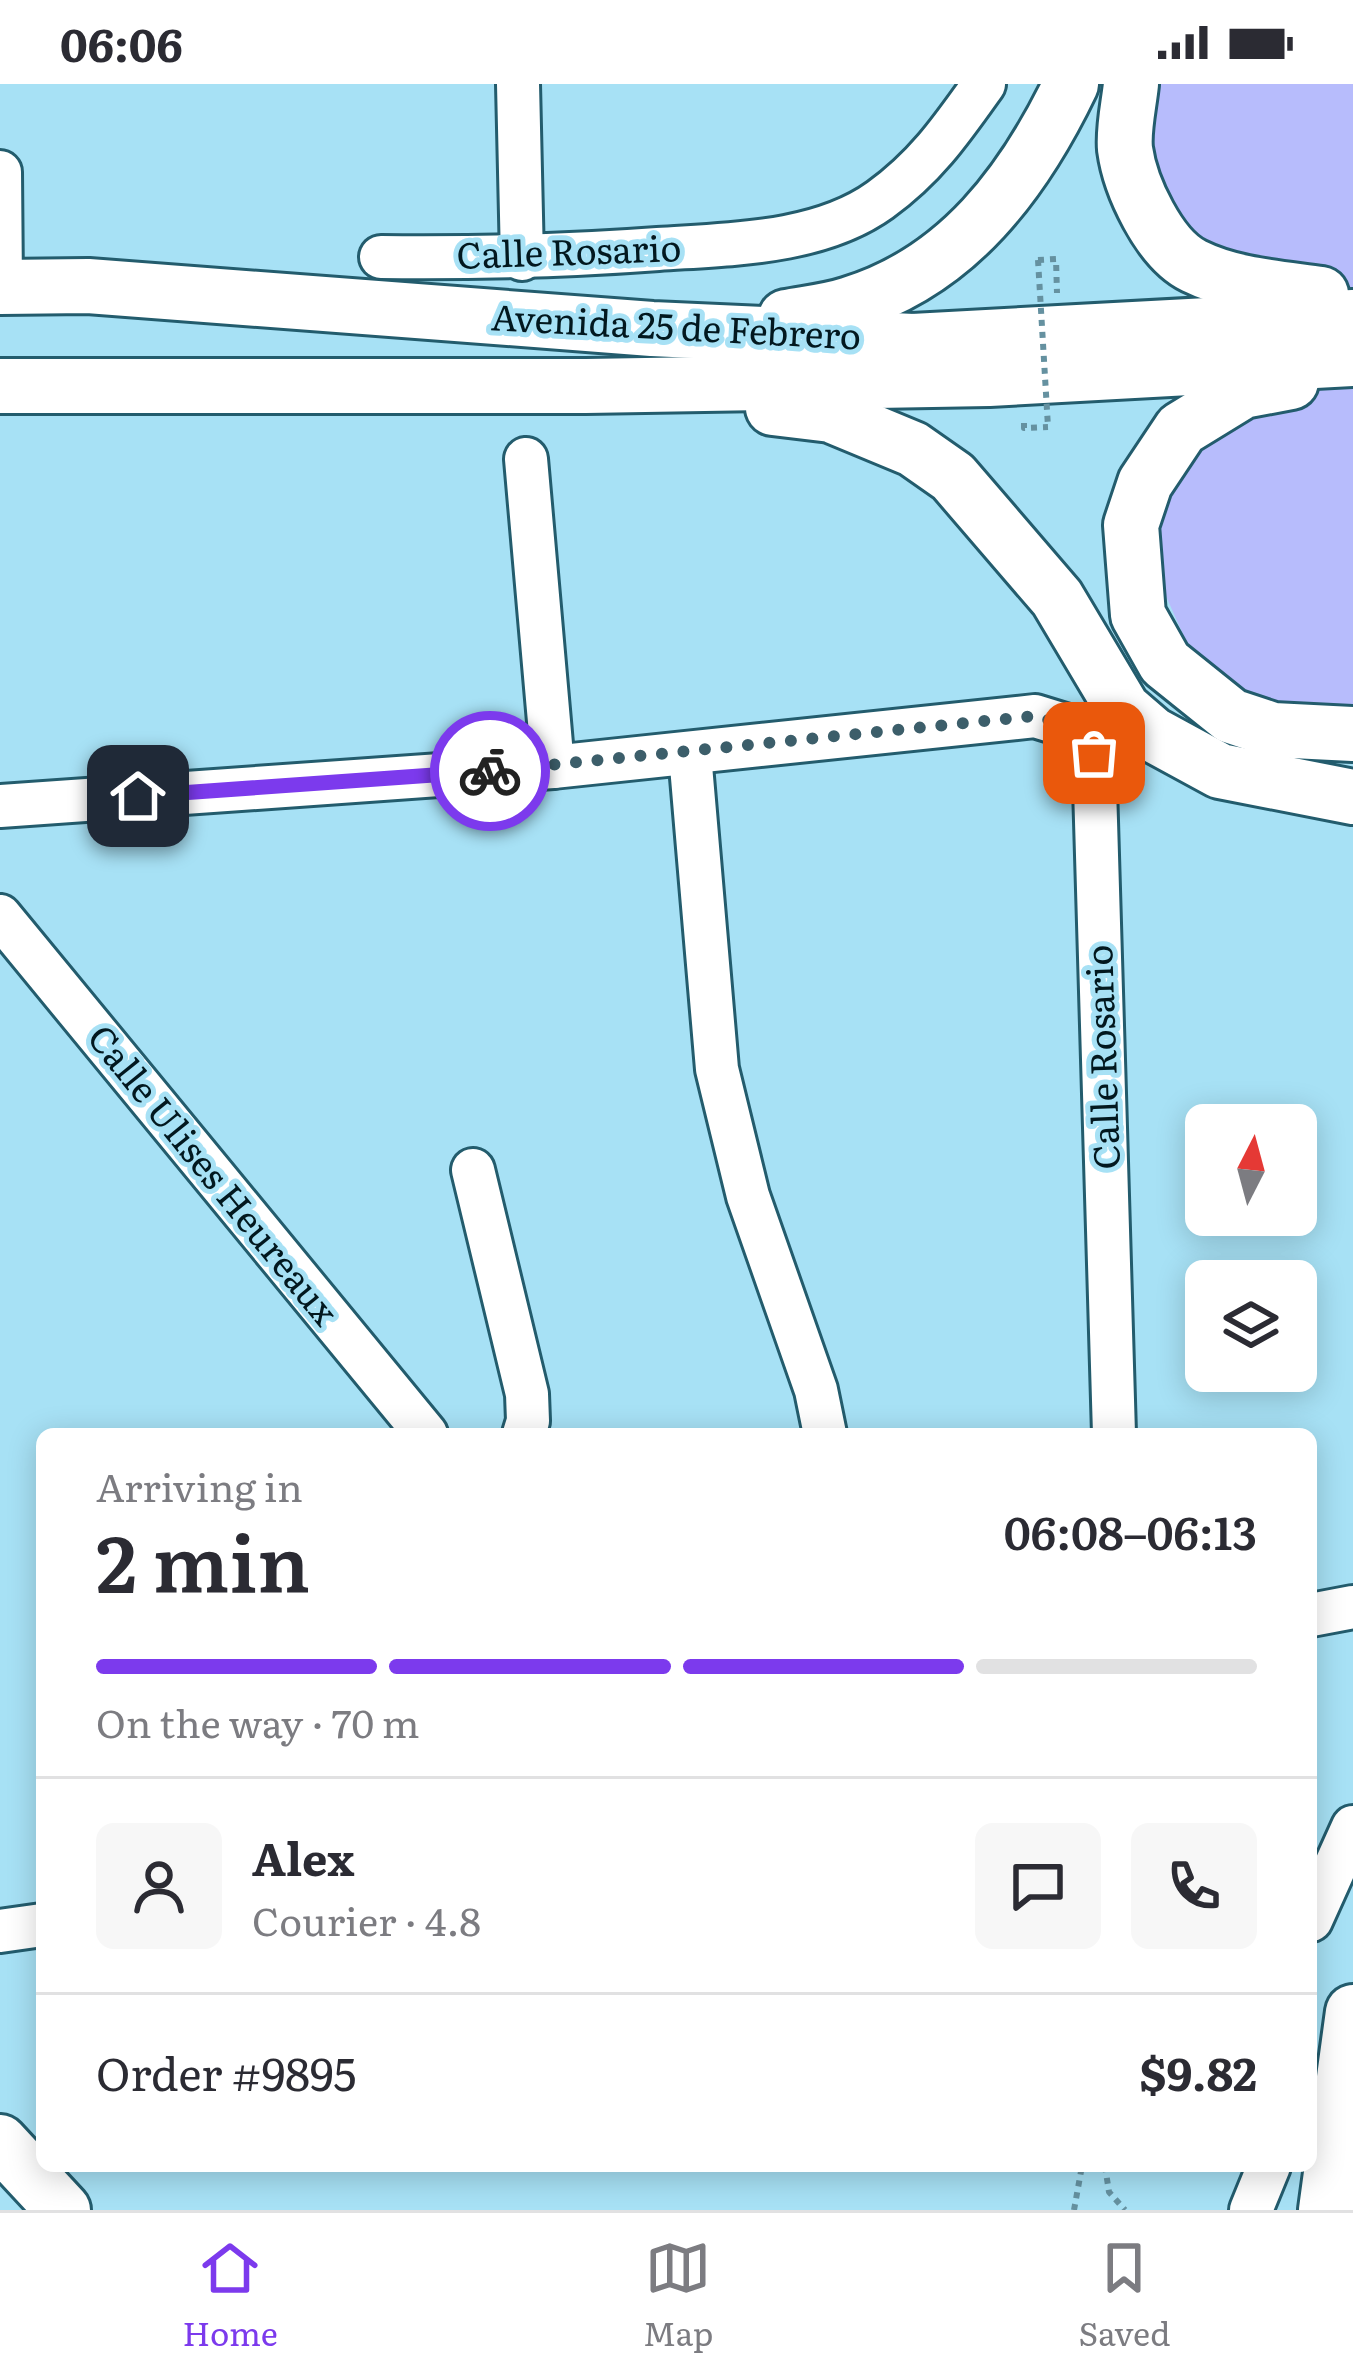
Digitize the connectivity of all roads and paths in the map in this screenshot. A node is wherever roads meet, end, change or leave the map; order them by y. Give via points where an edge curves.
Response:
1 (518, 84) edge
2 (984, 84) edge
3 (1071, 84) edge
4 (1131, 84) edge
5 (0, 172) edge
6 (381, 257) dead end
7 (522, 259) junction
8 (1057, 281) dead end
9 (0, 287) edge
10 (1353, 298) edge
11 (1353, 317) edge
12 (652, 329) junction
13 (1353, 359) edge
14 (1353, 371) edge
15 (0, 386) edge
16 (586, 386) junction
17 (1048, 427) dead end
18 (526, 459) dead end
19 (1353, 734) edge
20 (690, 754) junction
21 (553, 767) junction
22 (1353, 797) edge
23 (0, 806) edge
24 (0, 916) edge
25 (473, 1170) dead end
26 (421, 1428) edge
27 (524, 1428) edge
28 (824, 1428) edge
29 (1114, 1428) edge
30 (1353, 1607) edge
31 (1317, 1614) edge
32 (1353, 1827) edge
33 (1317, 1907) edge
34 (36, 1926) edge
35 (0, 1931) edge
36 (1353, 2012) edge
37 (0, 2142) edge
38 (1081, 2172) edge
39 (1107, 2172) edge
40 (1267, 2172) edge
41 (63, 2210) edge
42 (1074, 2210) edge
43 (1125, 2210) edge
44 (1251, 2210) edge
45 (1326, 2210) edge

1 - 7 street
2 - 7 street, Calle Rosario via 931,158 877,203 815,229 745,243
3 - 12 main road via 1043,141 967,240 922,271 850,304 763,322
4 - 10 main road via 1125,147 1138,195 1190,265 1254,285
5 - 9 street
6 - 7 street, Calle Rosario
8 - 17 path, bridge via 1056,259 1038,260
9 - 12 main road, Avenida 25 de Febrero via 88,286
11 - 12 main road, Avenida 25 de Febrero via 913,340
13 - 16 main road, Avenida 25 de Febrero via 989,380
14 - 19 main road via 1243,391 1180,429 1145,483 1131,525 1138,614 1165,663 1231,716 1273,730
15 - 16 main road, Avenida 25 de Febrero
16 - 22 main road via 831,415 913,449 953,477 1057,598 1124,709 1152,734 1220,771
18 - 21 street
20 - 21 street
20 - 28 street via 717,1069 748,1196
20 - 29 street, Calle Rosario via 1035,716 1074,728 1094,753
21 - 23 street
24 - 26 street, Calle Ulises Heureaux
25 - 27 street via 526,1394
30 - 31 street
32 - 33 street
34 - 35 street
36 - 45 main road
37 - 41 main road
38 - 42 path
39 - 43 path via 1109,2192
40 - 44 street

